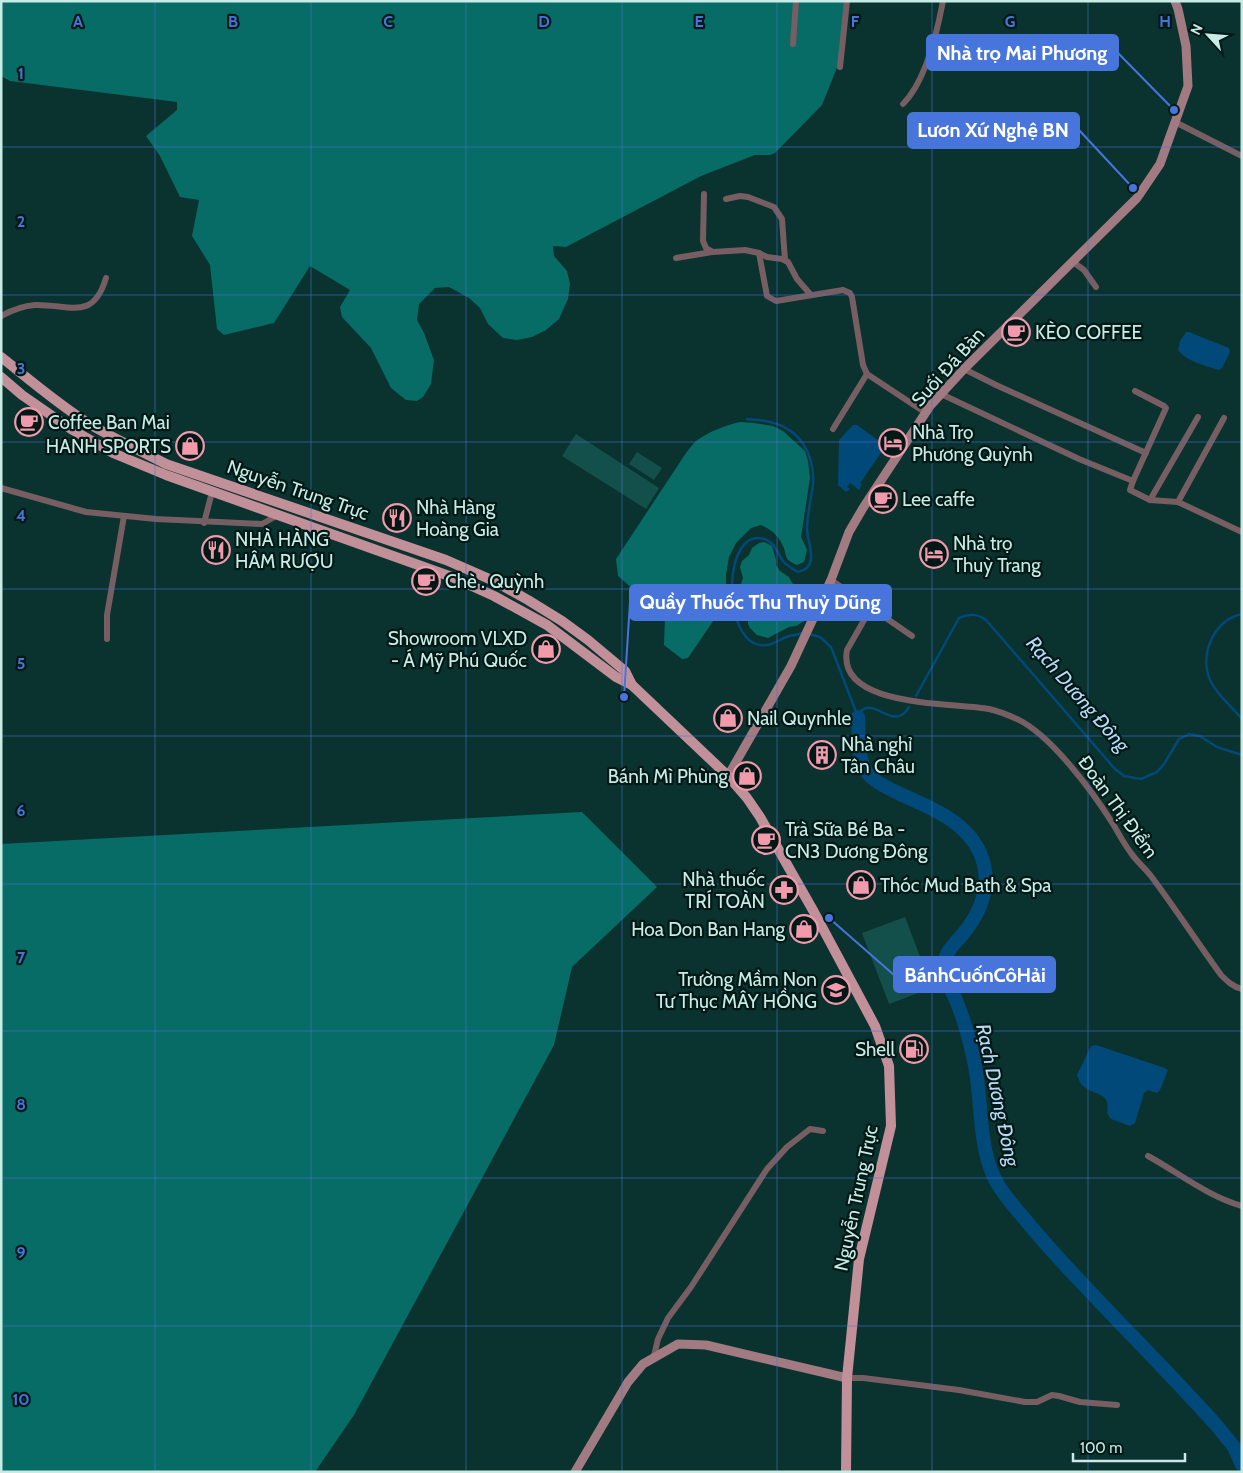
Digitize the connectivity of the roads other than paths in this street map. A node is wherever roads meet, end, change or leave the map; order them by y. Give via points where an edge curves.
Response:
1 (796, 1) edge
2 (848, 1) edge
3 (942, 1) edge
4 (1175, 1) edge
5 (794, 44) dead end
6 (840, 67) dead end
7 (903, 104) dead end
8 (1175, 122) junction
9 (1242, 156) edge
10 (704, 194) dead end
11 (726, 199) dead end
12 (712, 252) junction
13 (759, 253) junction
14 (676, 258) dead end
15 (786, 260) junction
16 (1073, 262) junction
17 (106, 278) dead end
18 (1096, 287) dead end
19 (810, 295) junction
20 (1, 316) edge
21 (1, 357) edge
22 (964, 369) junction
23 (866, 374) junction
24 (1, 377) edge
25 (1135, 391) dead end
26 (941, 394) junction
27 (926, 413) junction
28 (1198, 417) dead end
29 (1224, 418) dead end
30 (833, 429) dead end
31 (1146, 453) junction
32 (213, 480) junction
33 (1133, 481) junction
34 (1, 488) edge
35 (212, 492) junction
36 (1150, 500) junction
37 (1178, 502) junction
38 (278, 515) junction
39 (124, 516) junction
40 (204, 523) junction
41 (1242, 532) edge
42 (831, 580) junction
43 (871, 608) junction
44 (912, 636) dead end
45 (107, 640) dead end
46 (632, 684) junction
47 (728, 776) junction
48 (1242, 989) edge
49 (823, 1131) dead end
50 (1148, 1156) dead end
51 (1242, 1206) edge
52 (654, 1356) junction
53 (847, 1378) junction
54 (1117, 1405) dead end
55 (575, 1472) edge
56 (846, 1472) edge

1 - 5 street
2 - 6 street
3 - 7 street via 934,42 923,72
4 - 8 street, Suối Đá Bàn via 1186,46 1188,86
8 - 9 street
8 - 16 street, Suối Đá Bàn via 1160,164 1137,198
10 - 12 street via 704,241
11 - 15 street via 748,197 774,207 782,220
12 - 13 street via 745,250
12 - 14 street
13 - 15 street
13 - 19 street via 767,296 776,301
15 - 19 street
16 - 18 street via 1084,270
16 - 22 street, Suối Đá Bàn
17 - 20 street via 96,299 80,309 35,305 16,308
19 - 23 street via 843,290 850,293
21 - 32 main road, Nguyễn Trung Trực via 90,424 166,464
22 - 26 street, Suối Đá Bàn
22 - 31 street
23 - 27 street
23 - 30 street
24 - 35 main road, Nguyễn Trung Trực via 71,429 112,453
25 - 31 street via 1166,408
26 - 27 street, Suối Đá Bàn
26 - 33 street
27 - 42 street, Suối Đá Bàn via 849,532
28 - 36 street
29 - 37 street
31 - 33 street
32 - 35 main road
32 - 46 main road, Nguyễn Trung Trực via 446,560 494,581 588,640 625,671
33 - 36 street via 1130,490
34 - 39 street via 86,512
35 - 38 main road, Nguyễn Trung Trực
35 - 40 street
36 - 37 street
37 - 41 street
38 - 40 street via 262,524
38 - 46 main road, Nguyễn Trung Trực via 452,577 494,596 547,625 616,677
39 - 40 street
39 - 45 street via 107,615
42 - 43 street
42 - 47 street, Suối Đá Bàn via 791,666
43 - 44 street
43 - 48 street, Đoàn Thị Điểm via 847,650 848,668 854,677 876,692 929,704 982,708 1028,725 1064,758 1221,975
46 - 47 main road, Nguyễn Trung Trực
47 - 53 main road, Nguyễn Trung Trực via 760,817 814,912 875,1026 889,1066 891,1126 859,1259
49 - 52 street via 810,1129 800,1135 766,1169 668,1318
50 - 51 street via 1215,1196
52 - 53 street via 678,1344 706,1345
52 - 55 street via 628,1382
53 - 54 street via 959,1390 1025,1402 1037,1402 1052,1395 1080,1402
53 - 56 main road, Nguyễn Trung Trực

